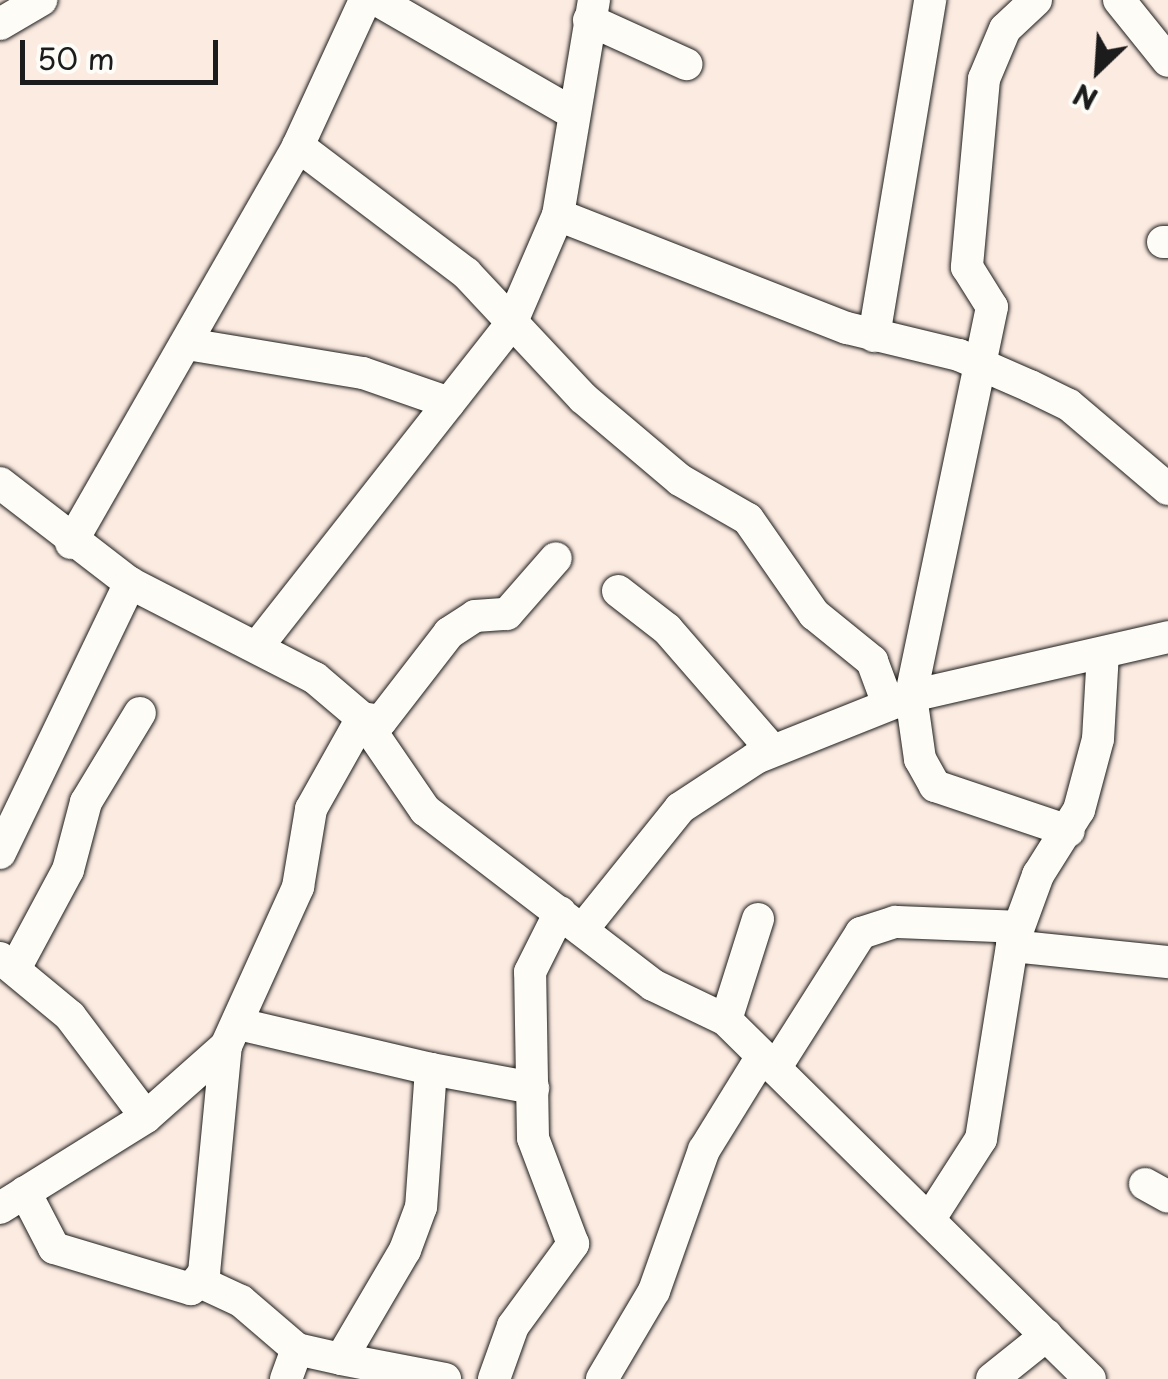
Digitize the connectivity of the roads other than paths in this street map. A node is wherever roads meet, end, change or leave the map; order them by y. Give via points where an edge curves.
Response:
1 (41, 0) edge
2 (365, 0) edge
3 (377, 0) edge
4 (930, 0) edge
5 (1036, 0) edge
6 (1119, 0) edge
7 (591, 10) edge
8 (0, 24) edge
9 (1168, 61) edge
10 (686, 64) dead end
11 (568, 112) junction
12 (298, 146) junction
13 (558, 215) junction
14 (511, 324) junction
15 (874, 336) junction
16 (187, 344) junction
17 (975, 362) junction
18 (449, 403) junction
19 (0, 484) edge
20 (1168, 489) edge
21 (71, 543) junction
22 (556, 558) dead end
23 (130, 583) junction
24 (618, 591) dead end
25 (1168, 636) edge
26 (257, 647) junction
27 (1103, 653) junction
28 (900, 700) junction
29 (140, 713) dead end
30 (362, 718) junction
31 (772, 750) junction
32 (1069, 831) junction
33 (0, 853) edge
34 (758, 919) dead end
35 (572, 921) junction
36 (1015, 936) junction
37 (8, 962) edge
38 (1168, 962) edge
39 (726, 1020) junction
40 (233, 1035) junction
41 (769, 1061) junction
42 (431, 1069) junction
43 (533, 1088) junction
44 (146, 1117) junction
45 (13, 1200) edge
46 (929, 1220) junction
47 (200, 1282) junction
48 (1047, 1335) junction
49 (341, 1359) junction
50 (291, 1364) edge
51 (445, 1379) edge
52 (494, 1379) edge
53 (602, 1379) edge
54 (992, 1379) edge
55 (1090, 1379) edge

1 - 8 street
2 - 12 street
3 - 11 street
4 - 15 street
5 - 17 street via 1004,29 984,79 967,267 993,296
6 - 9 street
7 - 10 street
7 - 11 street
11 - 13 street
12 - 14 street via 466,273
12 - 16 street
13 - 14 street
13 - 15 street
14 - 18 street
14 - 28 street via 680,480 748,519 814,614 872,661
15 - 17 street
16 - 18 street via 350,370
16 - 21 street
17 - 20 street via 1069,405
17 - 28 street
18 - 26 street
19 - 21 street
21 - 23 street
22 - 30 street via 507,614 475,616 449,633 381,721
23 - 26 street
23 - 33 street
24 - 31 street via 667,629
25 - 27 street
26 - 30 street
27 - 28 street
27 - 32 street via 1098,739
28 - 31 street
28 - 32 street via 934,786
29 - 37 street via 86,802 68,870
30 - 35 street via 426,810
30 - 40 street via 311,809 298,887
31 - 35 street via 680,808
32 - 36 street
34 - 39 street
35 - 39 street via 653,986
35 - 43 street via 530,972
36 - 38 street
36 - 41 street via 895,922 861,933
36 - 46 street via 981,1139
37 - 44 street via 70,1016
39 - 41 street
40 - 42 street
40 - 44 street
40 - 47 street
41 - 46 street
41 - 53 street via 704,1150 654,1291
42 - 43 street
42 - 49 street via 421,1207
43 - 52 street via 533,1138 573,1244 513,1326
44 - 45 street
45 - 47 street via 54,1248 191,1289
46 - 48 street
47 - 50 street via 240,1301
48 - 54 street
48 - 55 street
49 - 50 street
49 - 51 street

